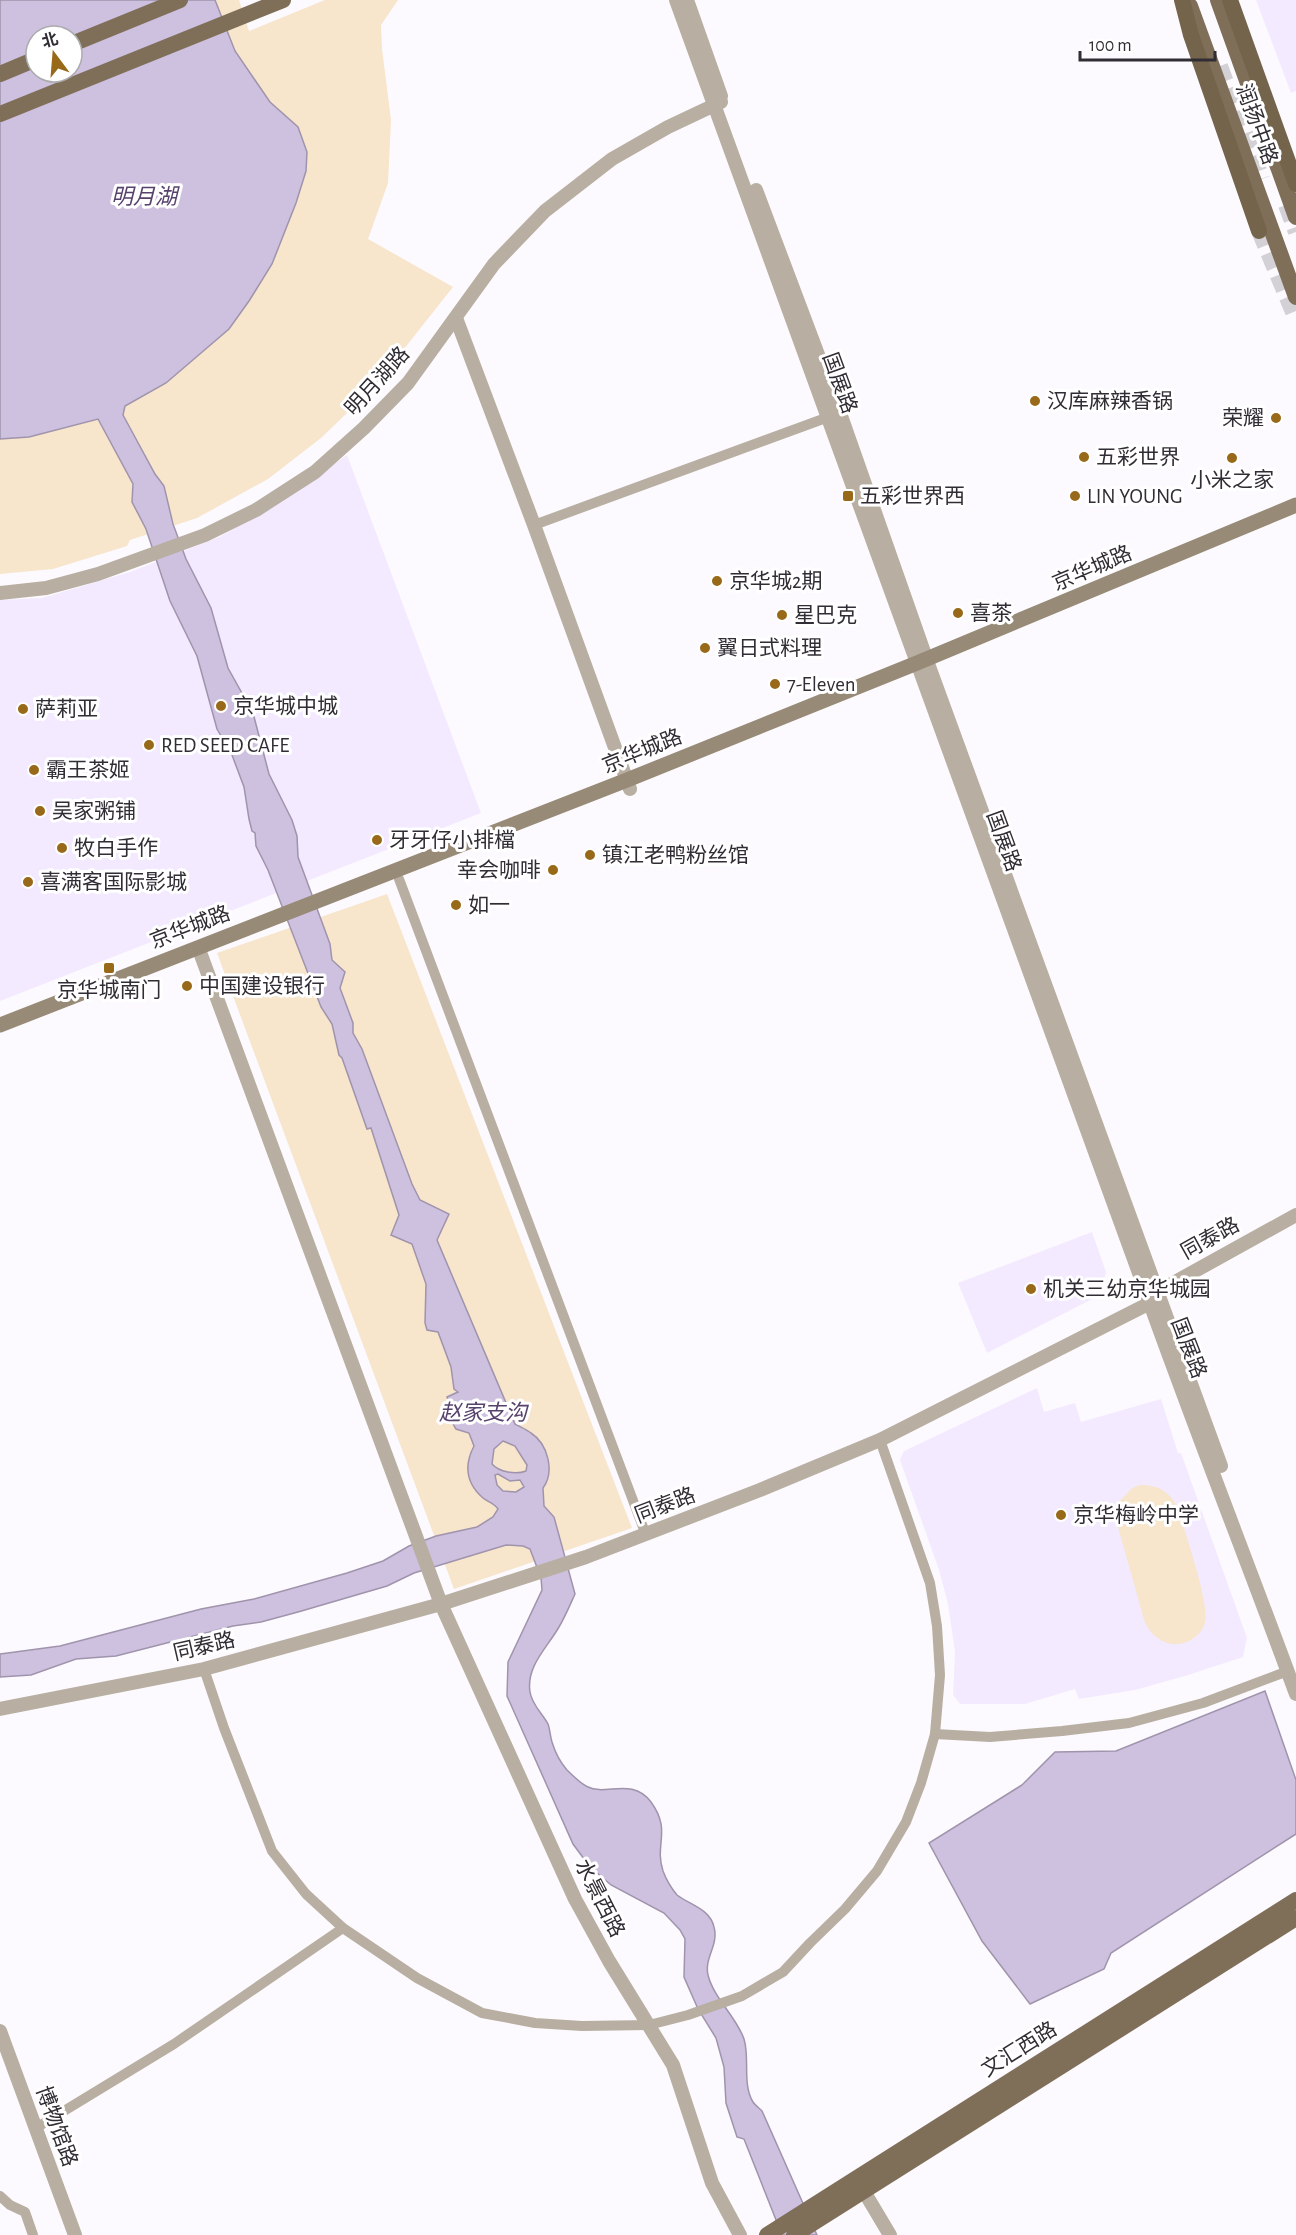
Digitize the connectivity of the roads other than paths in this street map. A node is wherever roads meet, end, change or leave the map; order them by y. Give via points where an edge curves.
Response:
1 (180, 0) edge
2 (283, 0) edge
3 (676, 0) edge
4 (687, 0) edge
5 (1182, 0) edge
6 (1188, 0) edge
7 (1218, 0) edge
8 (1230, 0) edge
9 (84, 39) edge
10 (24, 64) edge
11 (0, 74) edge
12 (719, 103) junction
13 (0, 114) edge
14 (1296, 184) edge
15 (1296, 217) tunnel mouth
16 (1259, 231) tunnel mouth
17 (1296, 297) edge
18 (456, 318) junction
19 (835, 414) junction
20 (1296, 505) edge
21 (1296, 517) edge
22 (534, 525) junction
23 (0, 593) edge
24 (924, 666) junction
25 (628, 784) junction
26 (399, 879) junction
27 (331, 900) junction
28 (264, 926) junction
29 (201, 955) junction
30 (0, 1025) edge
31 (0, 1034) edge
32 (1296, 1215) edge
33 (1153, 1298) junction
34 (880, 1440) junction
35 (646, 1535) junction
36 (441, 1604) junction
37 (204, 1669) junction
38 (1292, 1671) edge
39 (1296, 1694) edge
40 (0, 1708) edge
41 (935, 1734) junction
42 (1296, 1900) edge
43 (1296, 1918) edge
44 (343, 1928) junction
45 (649, 2025) junction
46 (0, 2031) edge
47 (36, 2128) junction
48 (860, 2184) junction
49 (0, 2196) edge
50 (794, 2227) edge
51 (33, 2235) edge
52 (75, 2235) edge
53 (740, 2235) edge
54 (767, 2235) edge
55 (890, 2235) edge

1 - 9 main road
2 - 13 main road
3 - 12 street, 国展路
4 - 12 street, 国展路
5 - 16 highway
6 - 17 main road, 润扬中路
7 - 15 main road, 润扬中路
8 - 14 highway
10 - 11 main road
12 - 18 street, 明月湖路 via 612,159 545,211 494,264
12 - 19 street, 国展路
18 - 22 street
18 - 23 street, 明月湖路 via 408,382 364,428 315,472 256,510 205,535 133,562 46,588
19 - 22 street
19 - 24 street, 国展路
20 - 24 main road, 京华城路
21 - 24 main road, 京华城路
22 - 25 street
24 - 25 main road, 京华城路
24 - 33 street, 国展路
25 - 26 main road, 京华城路
25 - 27 main road, 京华城路
26 - 27 main road, 京华城路
26 - 35 street
27 - 28 main road, 京华城路
28 - 29 main road, 京华城路
28 - 30 main road, 京华城路
29 - 31 main road, 京华城路
29 - 36 street, 水景西路
32 - 33 street, 同泰路
33 - 34 street, 同泰路
33 - 38 street, 国展路
34 - 35 street, 同泰路
34 - 41 street via 930,1583 940,1675
35 - 36 street, 同泰路
36 - 37 street, 同泰路
36 - 45 street, 水景西路 via 575,1899
37 - 40 street, 同泰路
37 - 44 street via 272,1851 306,1894
38 - 39 street, 国展路
38 - 41 street via 1129,1723 990,1737
41 - 45 street via 906,1822 877,1871 845,1909 783,1972 742,1996
42 - 48 main road, 文汇西路
43 - 48 main road, 文汇西路
44 - 45 street via 417,1978 482,2013 535,2023
44 - 47 street via 174,2044
45 - 53 street, 水景西路 via 673,2065 712,2183
46 - 47 street, 博物馆路
47 - 52 street, 博物馆路
48 - 50 main road, 文汇西路
48 - 55 street
49 - 51 street via 25,2212
50 - 54 main road, 文汇西路

